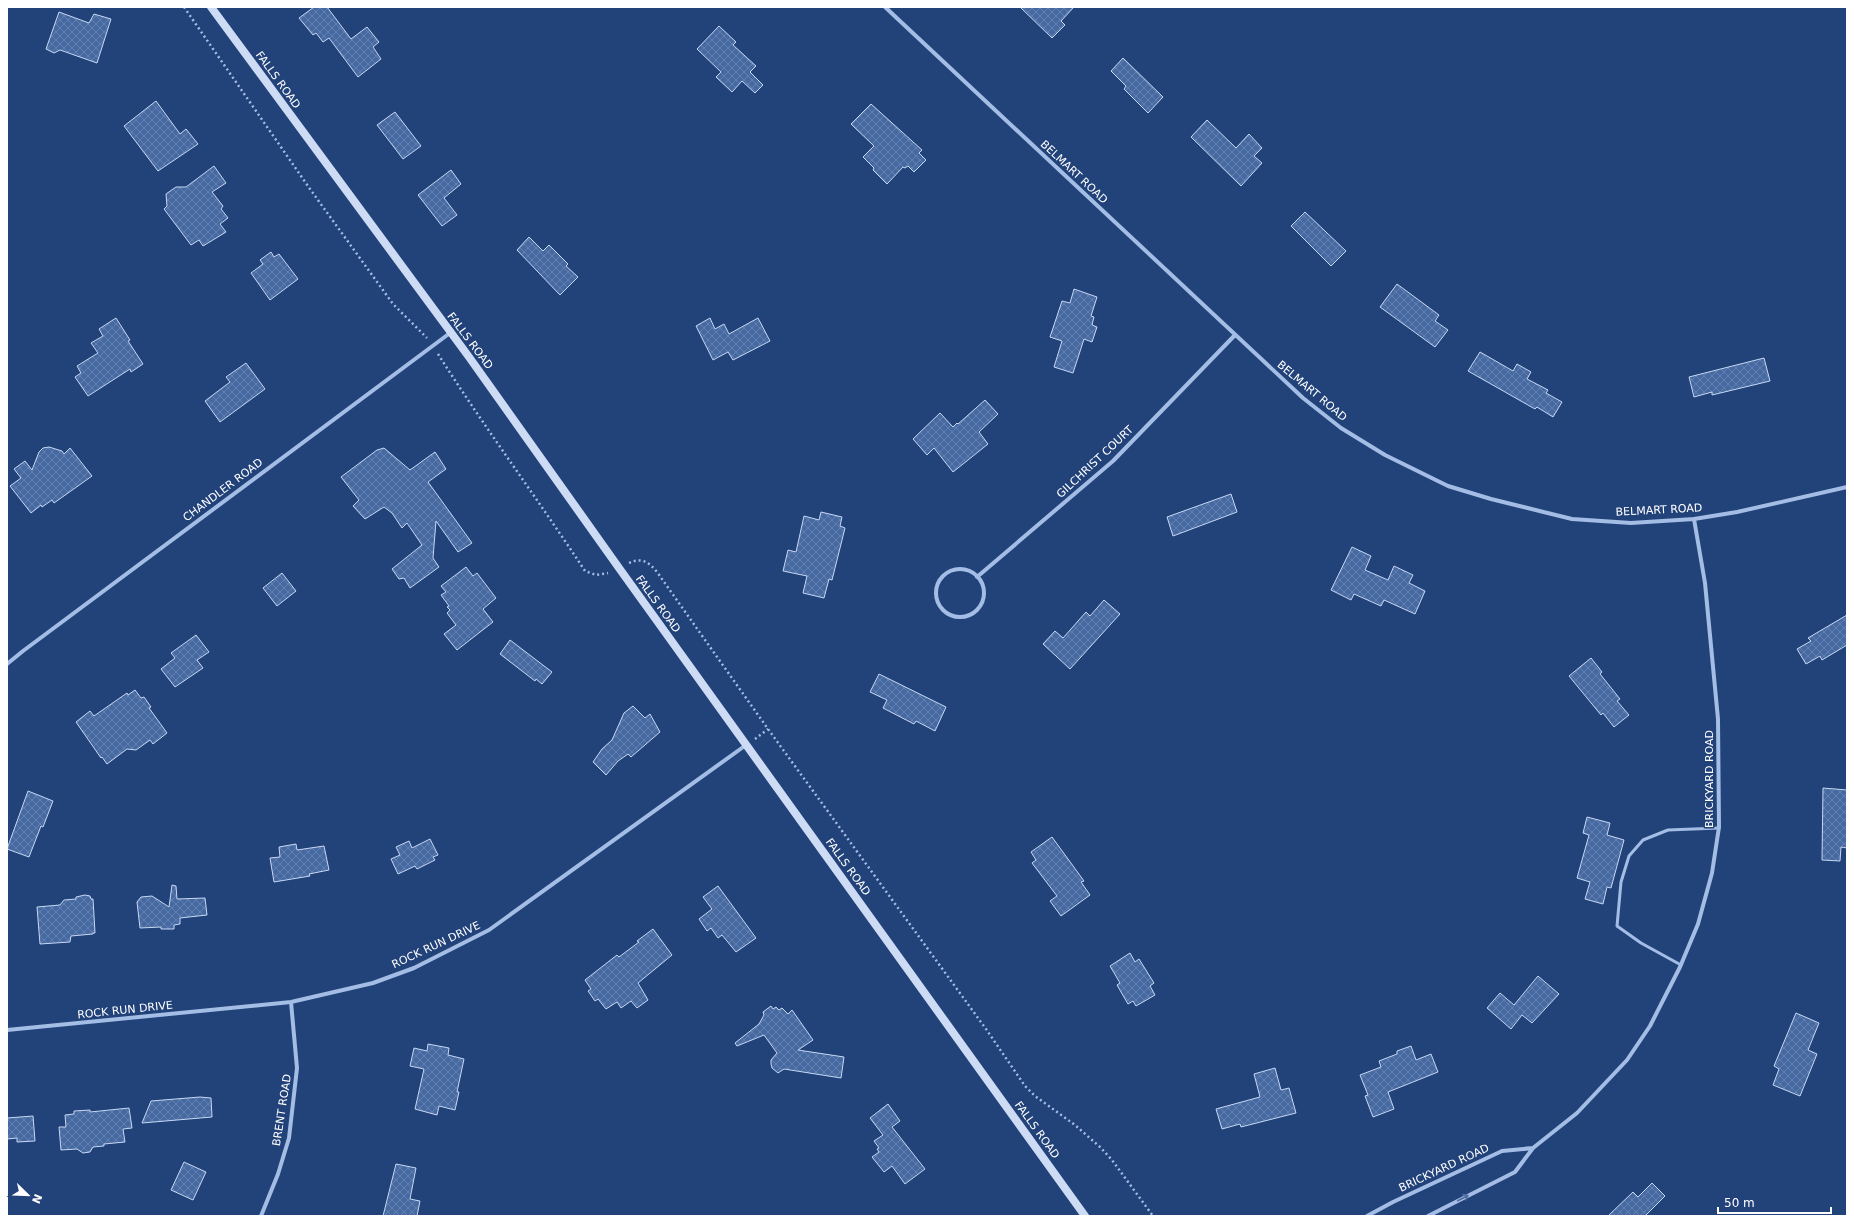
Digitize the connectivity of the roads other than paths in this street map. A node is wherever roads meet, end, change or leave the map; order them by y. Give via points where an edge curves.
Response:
1 (211, 7) edge
2 (885, 7) edge
3 (450, 333) junction
4 (1235, 335) junction
5 (1847, 488) edge
6 (1694, 519) junction
7 (977, 577) junction
8 (7, 664) edge
9 (746, 745) junction
10 (1719, 828) junction
11 (1681, 965) junction
12 (291, 1002) junction
13 (7, 1030) edge
14 (1533, 1148) junction
15 (261, 1216) edge
16 (1085, 1216) edge
17 (1367, 1216) edge
18 (1428, 1216) edge

1 - 3 main road, FALLS ROAD
2 - 4 street, BELMART ROAD
3 - 8 street, CHANDLER ROAD
3 - 9 main road, FALLS ROAD
4 - 6 street, BELMART ROAD via 1303,398 1341,428 1392,459 1448,486 1572,519 1631,523
4 - 7 street, GILCHRIST COURT via 1113,461
5 - 6 street, BELMART ROAD
6 - 10 street, BRICKYARD ROAD via 1705,583 1718,719
7 - 7 street via 964,569 948,572 938,584 936,591 940,606 952,616 974,612 983,599 982,583
9 - 12 street, ROCK RUN DRIVE via 489,930 414,968 373,983
9 - 16 main road, FALLS ROAD
10 - 11 street, BRICKYARD ROAD via 1712,873 1698,924
10 - 11 lane via 1668,830 1643,840 1629,856 1621,882 1618,926 1641,943
11 - 14 street, BRICKYARD ROAD via 1650,1026 1628,1060 1577,1113
12 - 13 street, ROCK RUN DRIVE
12 - 15 street, BRENT ROAD via 297,1068 289,1138
14 - 17 street, BRICKYARD ROAD via 1502,1151
18 -> 14 street, BRICKYARD ROAD via 1515,1172

